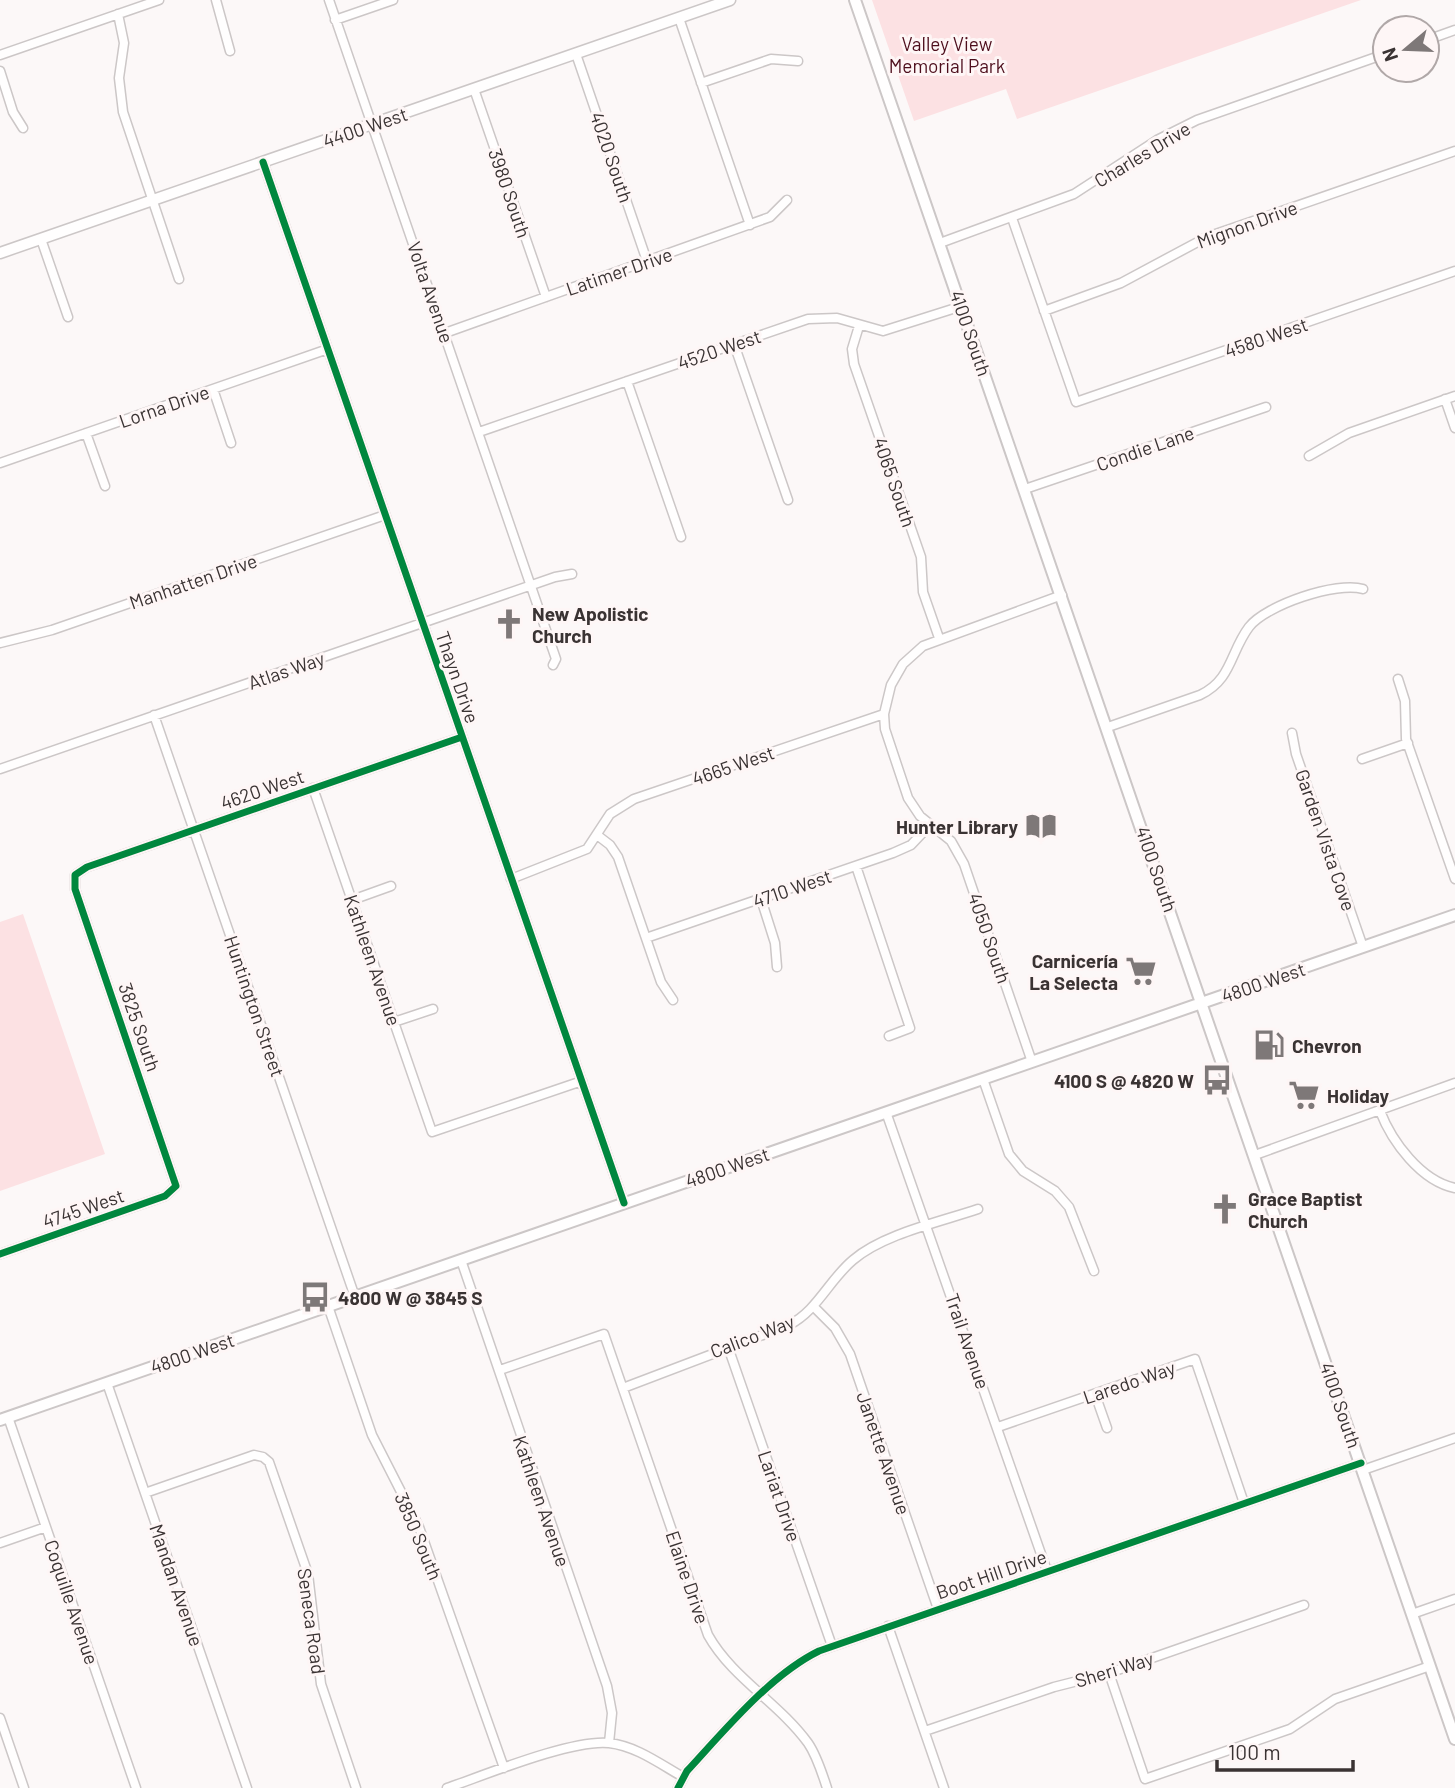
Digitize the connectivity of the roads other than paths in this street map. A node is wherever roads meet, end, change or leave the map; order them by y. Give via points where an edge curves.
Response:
1 (159, 0) edge
2 (216, 0) edge
3 (328, 0) edge
4 (393, 0) edge
5 (730, 0) edge
6 (855, 0) edge
7 (118, 14) junction
8 (679, 18) junction
9 (335, 20) junction
10 (230, 51) dead end
11 (576, 54) junction
12 (0, 55) edge
13 (1371, 59) edge
14 (798, 61) dead end
15 (0, 71) edge
16 (701, 83) junction
17 (474, 89) junction
18 (371, 125) junction
19 (23, 128) dead end
20 (1455, 151) edge
21 (263, 162) junction
22 (152, 200) junction
23 (787, 201) dead end
24 (1012, 218) junction
25 (750, 225) junction
26 (41, 239) junction
27 (940, 243) junction
28 (0, 253) edge
29 (648, 261) junction
30 (1455, 271) edge
31 (179, 279) dead end
32 (546, 297) junction
33 (962, 306) junction
34 (1044, 311) junction
35 (68, 317) dead end
36 (859, 326) junction
37 (445, 332) junction
38 (734, 344) junction
39 (328, 349) junction
40 (627, 381) junction
41 (213, 390) junction
42 (1455, 396) edge
43 (1445, 399) junction
44 (1266, 407) dead end
45 (1455, 428) edge
46 (479, 432) junction
47 (86, 433) junction
48 (231, 443) dead end
49 (1309, 456) dead end
50 (0, 463) edge
51 (105, 486) dead end
52 (1025, 489) junction
53 (788, 500) dead end
54 (385, 515) junction
55 (681, 537) dead end
56 (572, 575) dead end
57 (531, 585) junction
58 (1363, 589) dead end
59 (1062, 595) junction
60 (422, 623) junction
61 (939, 638) junction
62 (0, 643) edge
63 (552, 665) dead end
64 (1398, 679) dead end
65 (884, 714) junction
66 (154, 715) junction
67 (1108, 727) junction
68 (1292, 733) dead end
69 (462, 737) junction
70 (1408, 744) junction
71 (1362, 759) dead end
72 (0, 769) edge
73 (313, 789) junction
74 (930, 825) junction
75 (194, 830) junction
76 (597, 835) junction
77 (856, 866) junction
78 (75, 875) joint
79 (511, 879) junction
80 (1455, 879) edge
81 (391, 886) dead end
82 (761, 899) junction
83 (352, 900) junction
84 (1455, 915) edge
85 (646, 938) junction
86 (1363, 947) junction
87 (777, 967) dead end
88 (673, 1000) dead end
89 (1203, 1002) junction
90 (433, 1009) dead end
91 (394, 1022) junction
92 (888, 1036) dead end
93 (1032, 1062) junction
94 (983, 1079) junction
95 (582, 1081) junction
96 (1455, 1083) edge
97 (1380, 1111) junction
98 (886, 1112) junction
99 (1255, 1155) junction
100 (1455, 1188) edge
101 (175, 1190) joint
102 (624, 1203) junction
103 (978, 1209) dead end
104 (927, 1227) junction
105 (0, 1254) edge
106 (461, 1260) junction
107 (1094, 1271) dead end
108 (355, 1297) junction
109 (328, 1306) junction
110 (813, 1306) junction
111 (728, 1347) junction
112 (499, 1370) junction
113 (107, 1383) junction
114 (623, 1388) junction
115 (1096, 1394) junction
116 (4, 1418) edge
117 (998, 1427) junction
118 (1107, 1428) dead end
119 (1455, 1438) edge
120 (1362, 1466) junction
121 (145, 1493) junction
122 (1244, 1503) junction
123 (46, 1527) junction
124 (0, 1543) edge
125 (1047, 1572) junction
126 (1455, 1599) edge
127 (1304, 1605) dead end
128 (938, 1609) junction
129 (1412, 1614) junction
130 (888, 1626) junction
131 (832, 1646) junction
132 (1430, 1667) junction
133 (1109, 1673) junction
134 (761, 1695) junction
135 (0, 1718) edge
136 (925, 1731) junction
137 (1455, 1739) edge
138 (609, 1744) junction
139 (504, 1768) junction
140 (683, 1777) junction
141 (24, 1788) edge
142 (136, 1788) edge
143 (247, 1788) edge
144 (356, 1788) edge
145 (447, 1788) edge
146 (678, 1788) edge
147 (827, 1788) edge
148 (944, 1788) edge

1 - 7 street
2 - 10 street
3 - 9 street, Volta Avenue
4 - 9 street
5 - 8 street, 4400 West
6 - 27 main road, 4100 South
7 - 12 street
7 - 22 street via 124,43 120,96
8 - 11 street, 4400 West
8 - 16 street
9 - 18 street, Volta Avenue
11 - 17 street, 4400 West
11 - 29 street, 4020 South
13 - 24 street, Charles Drive via 1197,120 1074,194
14 - 16 street via 771,59
15 - 19 street
16 - 25 street
17 - 18 street, 4400 West
17 - 32 street, 3980 South
18 - 21 street, 4400 West
18 - 37 street, Volta Avenue
20 - 34 street, Mignon Drive via 1206,237 1109,288
21 - 22 street, 4400 West
21 - 39 street, Thayn Drive
22 - 26 street, 4400 West
22 - 31 street
23 - 25 street, Latimer Drive via 774,215
24 - 27 street, Charles Drive
24 - 34 street
25 - 29 street, Latimer Drive
26 - 28 street, 4400 West
26 - 35 street
27 - 33 main road, 4100 South
29 - 32 street, Latimer Drive
30 - 34 street, 4580 West via 1076,402
32 - 37 street, Latimer Drive
33 - 36 street, 4520 West via 889,330
33 - 52 main road, 4100 South
36 - 38 street, 4520 West via 837,318 815,318
36 - 61 street, 4065 South via 852,349 854,364 922,561 923,592
37 - 46 street, Volta Avenue
38 - 40 street, 4520 West
38 - 53 street
39 - 41 street, Lorna Drive
39 - 54 street, Thayn Drive
40 - 46 street, 4520 West
40 - 55 street
41 - 47 street, Lorna Drive
41 - 48 street
42 - 43 street
43 - 45 street
43 - 49 street via 1349,433
44 - 52 street, Condie Lane
46 - 57 street, Volta Avenue
47 - 50 street, Lorna Drive
47 - 51 street
52 - 59 main road, 4100 South
54 - 60 street, Thayn Drive
54 - 62 street, Manhatten Drive via 52,630
56 - 57 street, Atlas Way
57 - 60 street, Atlas Way
57 - 63 street, Volta Avenue via 556,659
58 - 67 street via 1341,586 1269,611 1247,630 1230,669 1214,687
59 - 61 street
59 - 67 main road, 4100 South
60 - 66 street, Atlas Way
60 - 69 street, Thayn Drive
61 - 65 street via 923,646 897,672
64 - 70 street via 1405,701
65 - 74 street, 4050 South via 908,798
65 - 76 street, 4665 West via 634,799 611,814
66 - 72 street, Atlas Way
66 - 75 street, Huntington Street
67 - 89 main road, 4100 South
68 - 86 street, Garden Vista Cove
69 - 73 street, 4620 West
69 - 79 street, Thayn Drive
70 - 71 street
70 - 80 street
73 - 75 street, 4620 West
73 - 83 street, Kathleen Avenue
74 - 77 street, 4710 West via 911,845
74 - 93 street, 4050 South via 951,841 964,864
75 - 78 street, 4620 West via 86,867
75 - 108 street, Huntington Street
76 - 79 street, 4665 West via 580,854
76 - 85 street via 618,856
77 - 82 street, 4710 West
77 - 92 street via 910,1028
78 - 101 street, 3825 South via 77,893 176,1177
79 - 95 street, Thayn Drive
81 - 83 street
82 - 85 street, 4710 West
82 - 87 street via 776,947
83 - 91 street, Kathleen Avenue
84 - 86 main road, 4800 West
85 - 88 street via 661,982
86 - 89 main road, 4800 West
89 - 93 main road, 4800 West
89 - 99 main road, 4100 South
90 - 91 street
91 - 95 street, Kathleen Avenue via 432,1132
93 - 94 main road, 4800 West
94 - 98 main road, 4800 West
94 - 107 street via 1009,1154 1069,1207
95 - 102 street, Thayn Drive
96 - 97 street
97 - 99 street
97 - 100 street via 1422,1171
98 - 102 main road, 4800 West
98 - 104 street, Trail Avenue
99 - 120 main road, 4100 South
101 - 105 street, 4745 West
102 - 106 main road, 4800 West
103 - 104 street, Calico Way
104 - 110 street, Calico Way via 855,1257
104 - 117 street, Trail Avenue
106 - 108 main road, 4800 West
106 - 112 street, Kathleen Avenue
108 - 109 main road, 4800 West
109 - 113 main road, 4800 West
109 - 139 street, 3850 South via 372,1435 419,1527
110 - 111 street, Calico Way via 789,1325
110 - 128 street, Janette Avenue via 835,1328 850,1354
111 - 114 street, Calico Way
111 - 131 street, Lariat Drive
112 - 114 street, Elaine Drive via 604,1334
112 - 138 street, Kathleen Avenue via 609,1695
113 - 116 main road, 4800 West
113 - 121 street, Mandan Avenue
114 - 134 street, Elaine Drive via 708,1635
115 - 117 street, Laredo Way
115 - 118 street
115 - 122 street, Laredo Way via 1195,1359
116 - 123 street, Coquille Avenue
117 - 125 street, Trail Avenue
119 - 120 street, Boot Hill Drive
120 - 122 street, Boot Hill Drive
120 - 129 main road, 4100 South
121 - 143 street, Mandan Avenue
121 - 144 street, Seneca Road via 243,1459 263,1457 272,1469 308,1574 321,1684
122 - 125 street, Boot Hill Drive
123 - 124 street
123 - 142 street, Coquille Avenue
125 - 128 street, Boot Hill Drive
126 - 129 street
127 - 133 street, Sheri Way
128 - 130 street, Boot Hill Drive
129 - 132 main road, 4100 South
130 - 131 street, Boot Hill Drive
130 - 136 street
131 - 134 street, Boot Hill Drive via 798,1663
132 - 133 street via 1335,1699 1290,1729 1145,1779
132 - 137 main road, 4100 South
133 - 136 street, Sheri Way
134 - 140 street, Boot Hill Drive
134 - 147 street, Elaine Drive via 809,1744
135 - 141 street
136 - 148 street
138 - 139 street via 576,1747
138 - 140 street via 640,1753
139 - 145 street
140 - 146 street, Boot Hill Drive

